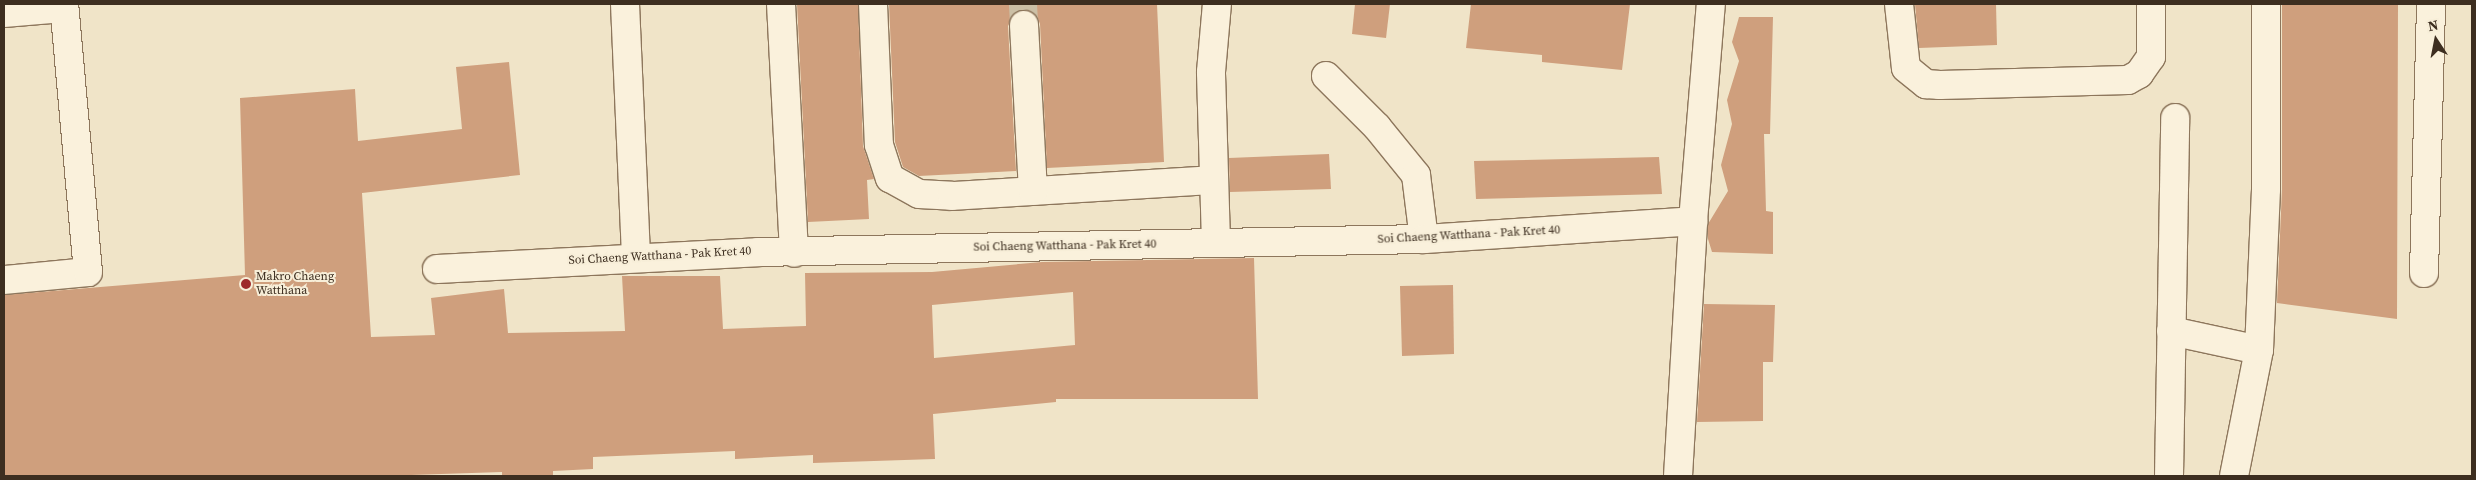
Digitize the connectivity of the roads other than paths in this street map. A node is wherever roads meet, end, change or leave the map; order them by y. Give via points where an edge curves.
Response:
1 (626, 4) edge
2 (781, 4) edge
3 (874, 4) edge
4 (1217, 4) edge
5 (1711, 4) edge
6 (1899, 4) edge
7 (2151, 4) edge
8 (2266, 4) edge
9 (2431, 4) edge
10 (64, 6) edge
11 (4, 14) edge
12 (1024, 25) tunnel mouth
13 (1326, 76) dead end
14 (2175, 118) dead end
15 (1214, 180) junction
16 (1033, 191) junction
17 (1693, 221) junction
18 (1424, 239) junction
19 (1216, 242) junction
20 (794, 253) junction
21 (636, 258) junction
22 (437, 269) dead end
23 (2424, 273) dead end
24 (4, 280) edge
25 (2171, 331) junction
26 (2259, 350) junction
27 (1678, 476) edge
28 (2169, 476) edge
29 (2234, 476) edge

1 - 21 street
2 - 20 street
3 - 16 street via 879,145 890,178 918,194 952,196
4 - 15 street via 1211,72
5 - 17 street
6 - 7 street via 1906,68 1926,84 1940,85 2128,80 2139,74 2151,58
8 - 26 street via 2266,189
9 - 23 street
10 - 11 street
10 - 24 street via 88,272
12 - 16 street
13 - 18 street via 1377,127 1416,175
14 - 25 street
15 - 16 street
15 - 19 street
17 - 18 street, Soi Chaeng Watthana - Pak Kret 40
17 - 27 street
18 - 19 street, Soi Chaeng Watthana - Pak Kret 40
19 - 20 street, Soi Chaeng Watthana - Pak Kret 40
20 - 21 street, Soi Chaeng Watthana - Pak Kret 40
21 - 22 street, Soi Chaeng Watthana - Pak Kret 40
25 - 26 street
25 - 28 street
26 - 29 street

